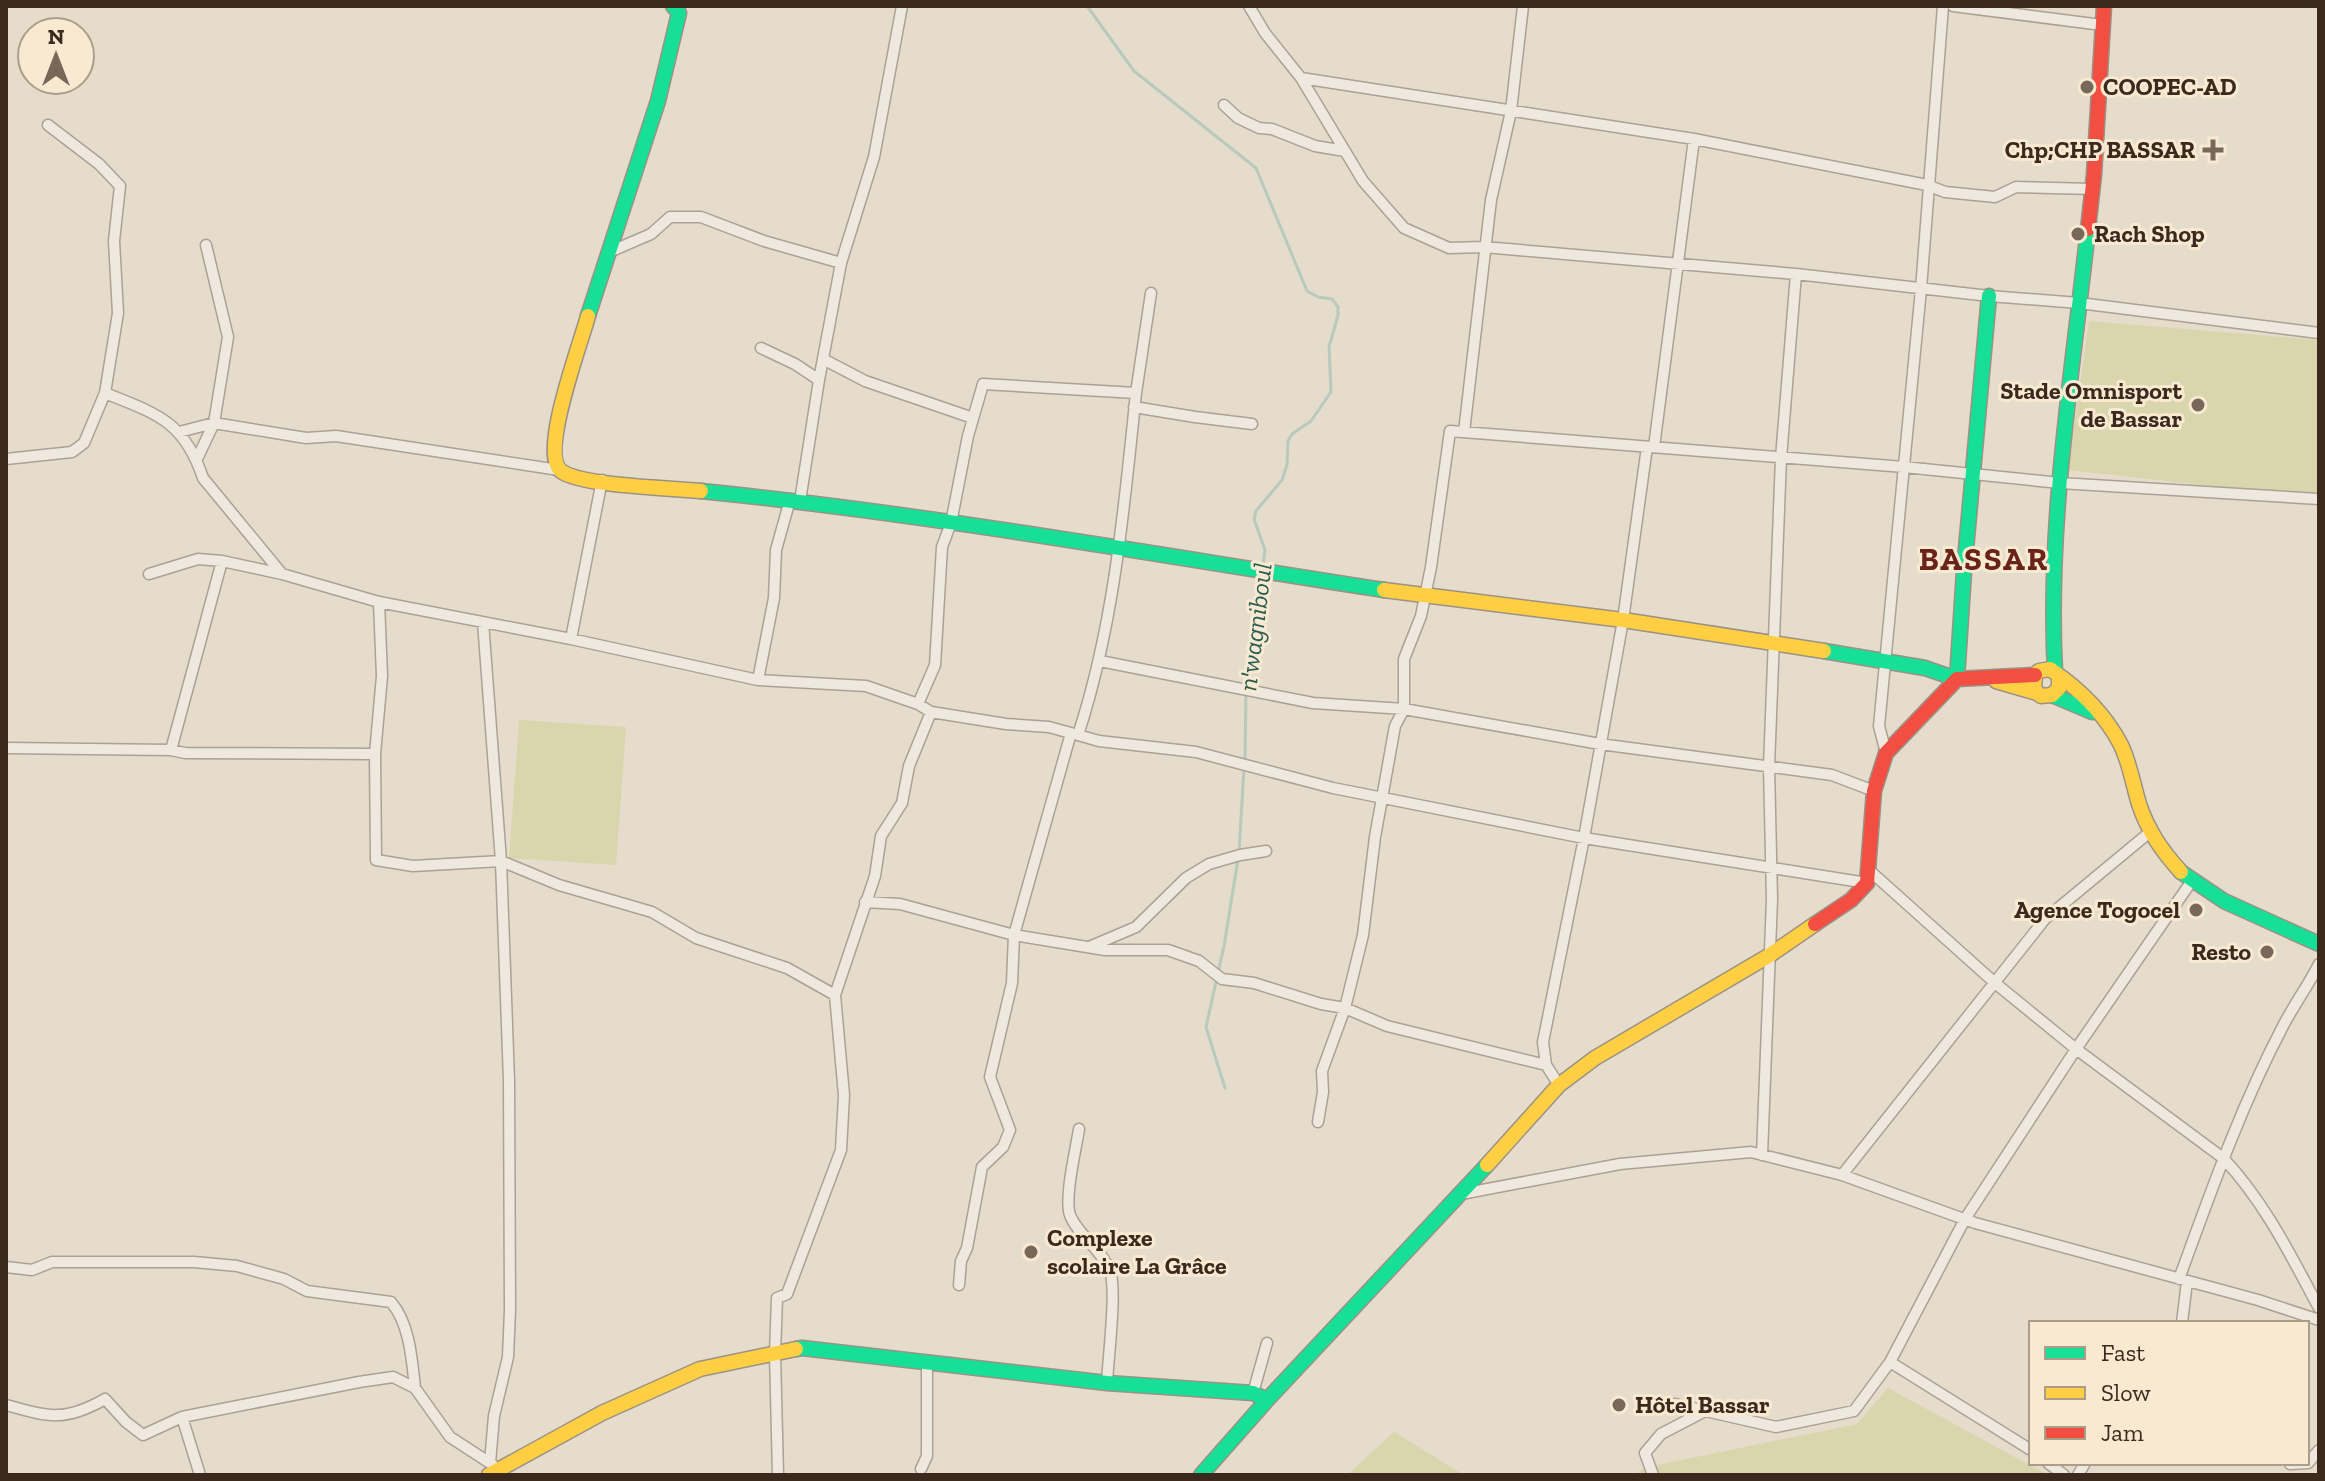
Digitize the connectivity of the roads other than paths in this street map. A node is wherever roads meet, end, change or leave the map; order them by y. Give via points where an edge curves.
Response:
1 (673, 6) edge
2 (902, 6) edge
3 (1249, 6) edge
4 (1523, 6) edge
5 (1943, 6) edge
6 (1953, 6) edge
7 (2104, 6) edge
8 (2102, 25) junction
9 (1301, 78) junction
10 (1224, 105) dead end
11 (1511, 111) junction
12 (48, 125) dead end
13 (1694, 139) junction
14 (1345, 151) junction
15 (1927, 185) junction
16 (2093, 189) junction
17 (206, 245) dead end
18 (1484, 247) junction
19 (607, 253) junction
20 (841, 263) junction
21 (1679, 265) junction
22 (1796, 274) junction
23 (1921, 289) junction
24 (1151, 293) dead end
25 (1989, 296) junction
26 (2079, 303) junction
27 (2319, 333) edge
28 (761, 348) dead end
29 (823, 359) junction
30 (819, 380) junction
31 (105, 393) junction
32 (1136, 393) junction
33 (1134, 407) junction
34 (973, 418) junction
35 (214, 423) junction
36 (1252, 424) dead end
37 (179, 432) junction
38 (1464, 432) junction
39 (1650, 447) junction
40 (1781, 458) junction
41 (6, 459) edge
42 (197, 459) junction
43 (1904, 467) junction
44 (559, 470) junction
45 (1973, 473) junction
46 (602, 480) junction
47 (2060, 483) junction
48 (2319, 499) edge
49 (795, 500) junction
50 (951, 523) junction
51 (1117, 549) junction
52 (222, 561) junction
53 (149, 574) dead end
54 (282, 574) junction
55 (1424, 596) junction
56 (379, 602) junction
57 (2052, 617) junction
58 (1623, 620) junction
59 (483, 622) junction
60 (571, 639) junction
61 (1776, 646) junction
62 (1884, 660) junction
63 (1100, 661) junction
64 (2037, 673) junction
65 (2057, 674) junction
66 (1984, 678) junction
67 (1957, 679) junction
68 (758, 680) junction
69 (2044, 694) junction
70 (918, 704) junction
71 (1404, 709) junction
72 (931, 712) junction
73 (2097, 715) junction
74 (1075, 734) junction
75 (1600, 744) junction
76 (6, 748) edge
77 (171, 750) junction
78 (1886, 753) junction
79 (375, 754) junction
80 (1769, 767) junction
81 (1874, 791) junction
82 (1383, 798) junction
83 (2150, 832) junction
84 (1584, 838) junction
85 (1266, 851) dead end
86 (501, 861) junction
87 (1772, 868) junction
88 (1868, 876) junction
89 (2191, 882) junction
90 (865, 902) junction
91 (1014, 935) junction
92 (2319, 944) edge
93 (1087, 947) junction
94 (1770, 955) junction
95 (2319, 964) edge
96 (1995, 983) junction
97 (835, 995) junction
98 (1345, 1008) junction
99 (2076, 1049) junction
100 (1546, 1065) junction
101 (1559, 1085) junction
102 (1318, 1122) dead end
103 (1079, 1129) dead end
104 (1762, 1155) junction
105 (2223, 1158) junction
106 (1842, 1175) junction
107 (1461, 1194) junction
108 (1965, 1219) junction
109 (6, 1267) edge
110 (2183, 1280) junction
111 (959, 1285) dead end
112 (2319, 1308) edge
113 (2319, 1320) edge
114 (2182, 1321) edge
115 (1267, 1343) dead end
116 (775, 1354) junction
117 (1890, 1362) junction
118 (927, 1363) junction
119 (1107, 1383) junction
120 (415, 1388) junction
121 (1260, 1397) junction
122 (1675, 1404) dead end
123 (6, 1405) edge
124 (1705, 1411) junction
125 (182, 1417) junction
126 (2029, 1449) edge
127 (921, 1469) dead end
128 (495, 1470) edge
129 (200, 1475) edge
130 (778, 1475) edge
131 (1201, 1475) edge
132 (1653, 1475) edge

1 - 19 street via 679,13 658,101
2 - 20 street via 874,157
3 - 9 street
4 - 11 street
5 - 15 street
6 - 8 street
7 - 8 street
8 - 16 street
9 - 11 street
9 - 14 street
10 - 14 street via 1259,128
11 - 13 street
11 - 18 street
12 - 31 street via 120,186 114,241 118,313
13 - 15 street
13 - 21 street
14 - 18 street via 1404,228 1449,248
15 - 16 street via 1995,197 2016,187
15 - 23 street
16 - 26 street
17 - 35 street via 228,337
18 - 21 street
18 - 38 street
19 - 20 street via 651,234 670,217 701,217
19 - 44 street via 556,426 553,457
20 - 29 street
21 - 22 street
21 - 39 street
22 - 23 street
22 - 40 street
23 - 25 street
23 - 43 street
24 - 32 street
25 - 26 street
25 - 45 street
26 - 27 street
26 - 47 street
28 - 30 street
29 - 30 street
29 - 34 street via 865,381
30 - 49 street
31 - 37 street via 158,414
31 - 41 street via 84,443 72,452
32 - 33 street
32 - 34 street via 983,384
33 - 36 street
33 - 51 street
34 - 50 street
35 - 37 street
35 - 42 street
35 - 44 street
37 - 42 street
38 - 39 street
38 - 55 street via 1450,431
39 - 40 street
39 - 58 street
40 - 43 street
40 - 61 street
42 - 54 street via 203,478
43 - 45 street
43 - 62 street
44 - 46 street via 578,479
45 - 47 street
45 - 67 street
46 - 49 street
46 - 60 street
47 - 48 street
47 - 57 street
49 - 50 street
49 - 68 street via 776,550 774,598
50 - 51 street
50 - 70 street via 942,547 935,665
51 - 55 street
51 - 63 street
52 - 53 street via 198,559
52 - 54 street
52 - 77 street
54 - 56 street
55 - 58 street
55 - 71 street via 1404,659
56 - 59 street
56 - 79 street via 382,676
57 - 64 street
57 - 65 street
58 - 61 street
58 - 75 street
59 - 60 street
59 - 86 street
60 - 68 street
61 - 62 street
61 - 80 street
62 - 67 street
62 - 78 street via 1879,726
63 - 71 street via 1313,703
63 - 74 street
64 - 65 street via 2050,669
64 - 66 street
64 - 69 street via 2032,684
65 - 69 street via 2059,688
65 - 73 street
66 - 67 street
66 - 69 street
67 - 78 street
68 - 70 street via 866,686
69 - 73 street
70 - 72 street
71 - 75 street
71 - 82 street via 1395,726
72 - 74 street
72 - 90 street via 909,766 902,803 881,836
73 - 83 street via 2125,754
74 - 82 street via 1196,752
74 - 91 street
75 - 80 street
75 - 84 street
76 - 77 street
77 - 79 street
78 - 81 street
79 - 86 street via 376,860 413,866
80 - 81 street via 1832,775
80 - 87 street
81 - 88 street
82 - 84 street
82 - 98 street via 1363,935
83 - 89 street
83 - 96 street via 2045,919
84 - 87 street
84 - 100 street via 1543,1042
85 - 93 street via 1209,864 1186,878 1136,927
86 - 97 street via 559,885 652,912 696,938 787,968
86 - 128 street via 510,1310 508,1357 494,1416
87 - 88 street
87 - 94 street
88 - 94 street via 1851,900
88 - 96 street
89 - 92 street
89 - 99 street
90 - 91 street via 900,904
90 - 97 street
91 - 93 street
91 - 111 street via 1012,983 990,1077 1010,1130 1003,1147 982,1167
93 - 98 street via 1168,950 1199,961 1222,979
94 - 101 street via 1595,1058
94 - 104 street
95 - 105 street via 2283,1025
96 - 99 street
96 - 106 street
97 - 116 street via 844,1095 841,1150 787,1294 777,1298
98 - 100 street via 1387,1026
98 - 102 street via 1322,1071
99 - 105 street
99 - 108 street
100 - 101 street
101 - 107 street
103 - 119 street via 1068,1197 1070,1217 1110,1271
104 - 106 street
104 - 107 street via 1620,1164
105 - 110 street
105 - 112 street via 2251,1191
106 - 108 street
107 - 121 street
108 - 110 street
108 - 117 street
109 - 120 street via 32,1270 52,1262 223,1265 284,1279 307,1291 391,1302 404,1328
110 - 113 street
110 - 114 street
115 - 121 street
116 - 118 street via 802,1348
116 - 128 street via 700,1369
116 - 130 street
117 - 124 street via 1854,1411 1776,1427
117 - 126 street
118 - 119 street
118 - 127 street via 927,1456
119 - 121 street
120 - 125 street via 393,1377
120 - 128 street via 450,1437
121 - 131 street
122 - 124 street
123 - 125 street via 50,1417 81,1413 105,1399 143,1435
124 - 132 street via 1661,1434 1645,1453
125 - 129 street

